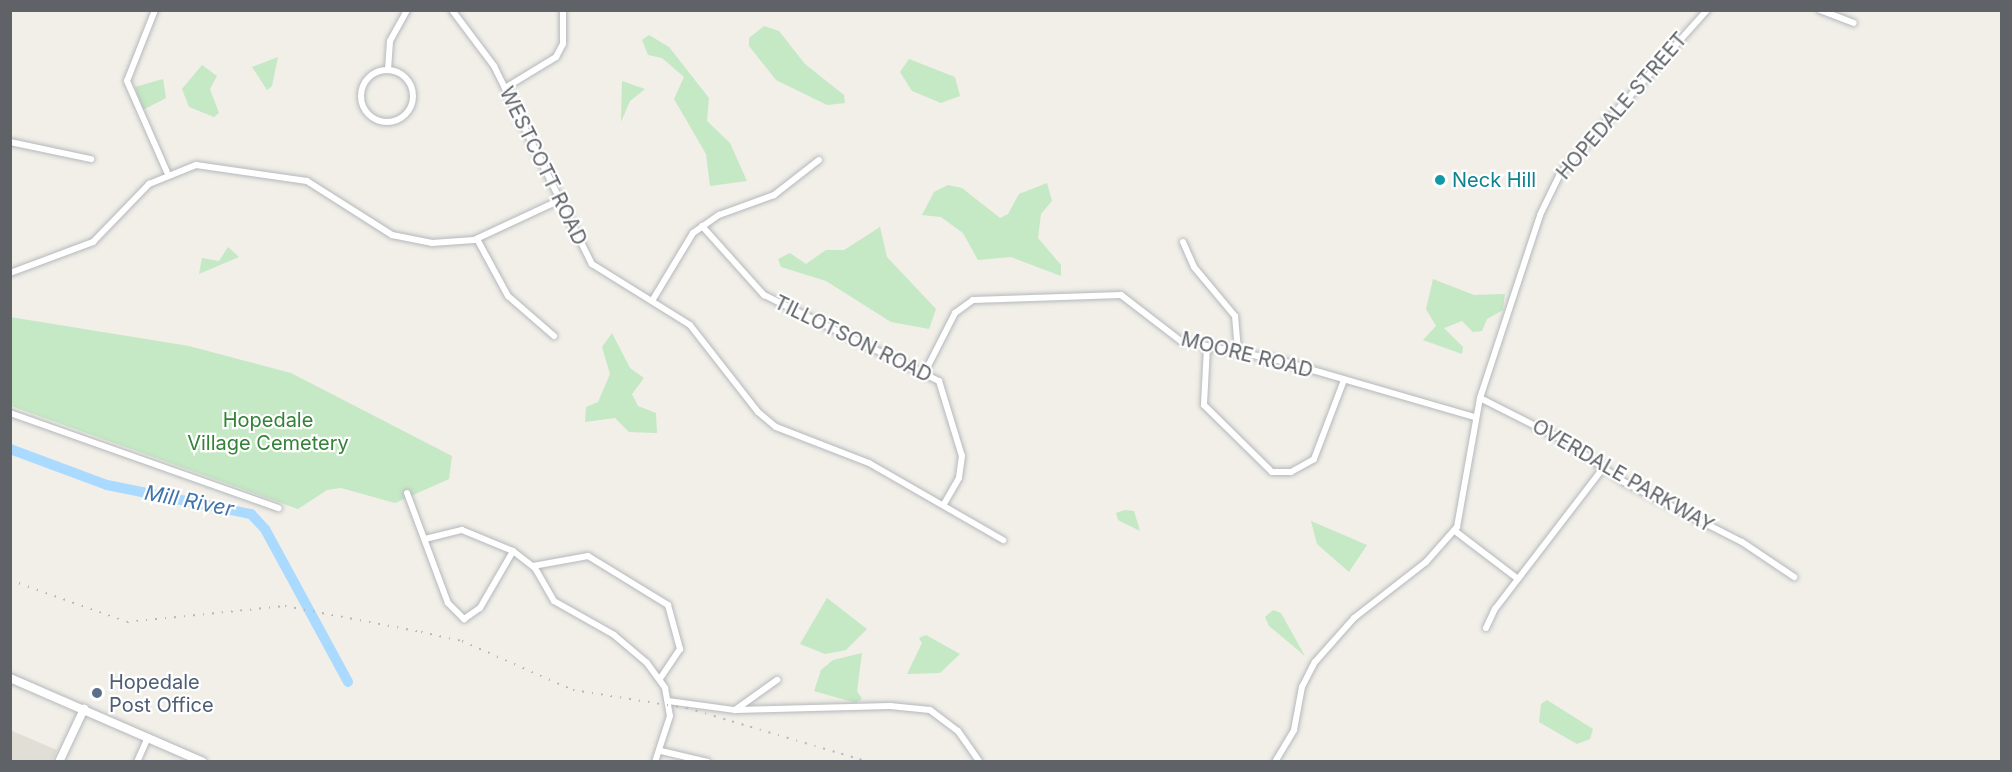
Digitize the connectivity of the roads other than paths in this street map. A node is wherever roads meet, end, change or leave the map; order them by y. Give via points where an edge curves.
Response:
1 (155, 10) edge
2 (407, 10) edge
3 (452, 10) edge
4 (563, 10) edge
5 (1707, 10) edge
6 (1820, 10) edge
7 (1854, 23) dead end
8 (388, 70) junction
9 (505, 88) junction
10 (10, 142) edge
11 (91, 159) dead end
12 (819, 160) dead end
13 (167, 172) junction
14 (558, 201) junction
15 (702, 226) junction
16 (477, 239) junction
17 (1184, 242) dead end
18 (10, 273) edge
19 (652, 301) junction
20 (554, 336) dead end
21 (1208, 347) junction
22 (1238, 353) junction
23 (925, 372) junction
24 (1344, 380) junction
25 (1480, 398) junction
26 (10, 413) edge
27 (1474, 417) junction
28 (1603, 468) junction
29 (407, 494) dead end
30 (944, 504) junction
31 (279, 508) dead end
32 (1455, 531) junction
33 (425, 539) junction
34 (1003, 540) dead end
35 (513, 551) junction
36 (533, 566) junction
37 (1794, 577) dead end
38 (1518, 579) junction
39 (1486, 628) dead end
40 (10, 678) edge
41 (660, 679) junction
42 (777, 680) dead end
43 (668, 701) junction
44 (84, 709) junction
45 (735, 710) junction
46 (148, 737) junction
47 (661, 751) junction
48 (59, 762) edge
49 (137, 762) edge
50 (203, 762) edge
51 (654, 762) edge
52 (708, 762) edge
53 (980, 762) edge
54 (1275, 762) edge

1 - 13 street via 127,81
2 - 8 street via 390,41
3 - 9 street, WESTCOTT ROAD via 471,30
4 - 9 street via 563,44 556,57
5 - 25 street, HOPEDALE STREET via 1560,174 1540,215
6 - 7 street
8 - 8 street via 405,77 413,99 406,115 384,122 365,111 361,91 373,74
9 - 14 street, WESTCOTT ROAD
10 - 11 street
12 - 15 street via 774,195
13 - 16 street via 214,164 296,178 392,234 432,243
13 - 18 street via 149,184 93,242
14 - 16 street
14 - 19 street, WESTCOTT ROAD via 592,264
15 - 19 street via 679,251
15 - 23 street, TILLOTSON ROAD via 764,295
16 - 20 street via 508,296
17 - 22 street via 1194,267 1235,316
19 - 30 street, WESTCOTT ROAD via 690,325 758,412 776,428 869,463
21 - 22 street, MOORE ROAD
21 - 23 street, MOORE ROAD via 1167,334 1121,296 987,297 955,313
21 - 24 street via 1204,405 1272,472 1291,472 1314,459
22 - 24 street, MOORE ROAD
23 - 30 street, TILLOTSON ROAD via 947,394 962,456 959,478
24 - 27 street, MOORE ROAD
25 - 27 street, HOPEDALE STREET
25 - 28 street, OVERDALE PARKWAY via 1559,437
26 - 31 street
27 - 32 street, HOPEDALE STREET
28 - 37 street, OVERDALE PARKWAY via 1742,542
28 - 38 street
29 - 33 street
30 - 34 street, WESTCOTT ROAD
32 - 38 street
32 - 54 street via 1426,562 1354,618 1315,662 1302,687 1294,730
33 - 35 street via 462,530
33 - 35 street via 448,603 465,620 480,608
35 - 36 street
36 - 41 street via 554,602 614,635
36 - 41 street via 588,556 668,605 680,649
38 - 39 street
40 - 44 street
41 - 43 street
42 - 45 street
43 - 45 street
43 - 47 street via 669,726
44 - 46 street
44 - 48 street
45 - 53 street via 890,706 930,710 964,738
46 - 49 street
46 - 50 street
47 - 51 street
47 - 52 street

